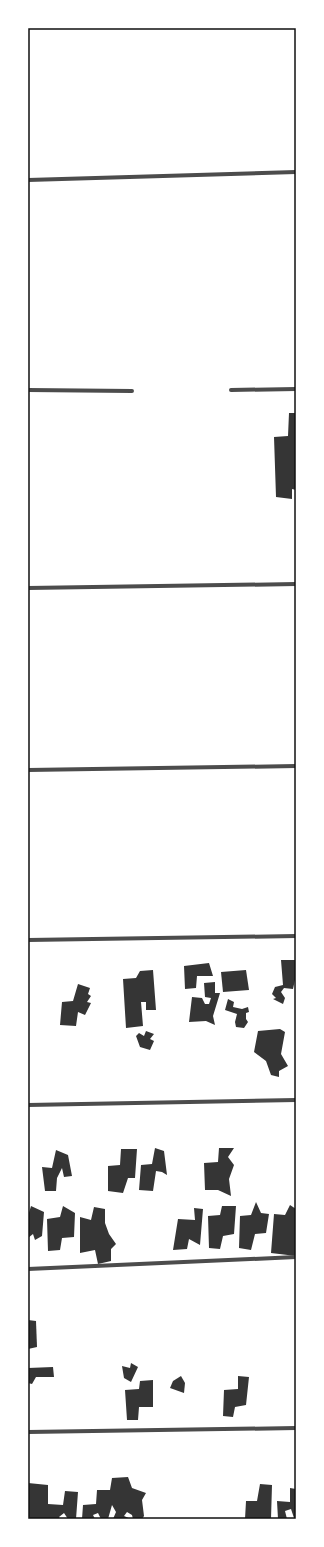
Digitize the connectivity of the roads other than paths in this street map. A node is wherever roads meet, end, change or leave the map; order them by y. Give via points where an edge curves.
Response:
1 (296, 172) edge
2 (28, 180) edge
3 (296, 389) edge
4 (28, 390) edge
5 (231, 390) dead end
6 (132, 391) dead end
7 (296, 584) edge
8 (28, 588) edge
9 (296, 766) edge
10 (28, 770) edge
11 (296, 936) edge
12 (28, 940) edge
13 (296, 1100) edge
14 (28, 1105) edge
15 (296, 1257) edge
16 (28, 1269) edge
17 (296, 1428) edge
18 (28, 1432) edge

1 - 2 street
3 - 5 street
4 - 6 street
7 - 8 street
9 - 10 street
11 - 12 street
13 - 14 street
15 - 16 street
17 - 18 street

